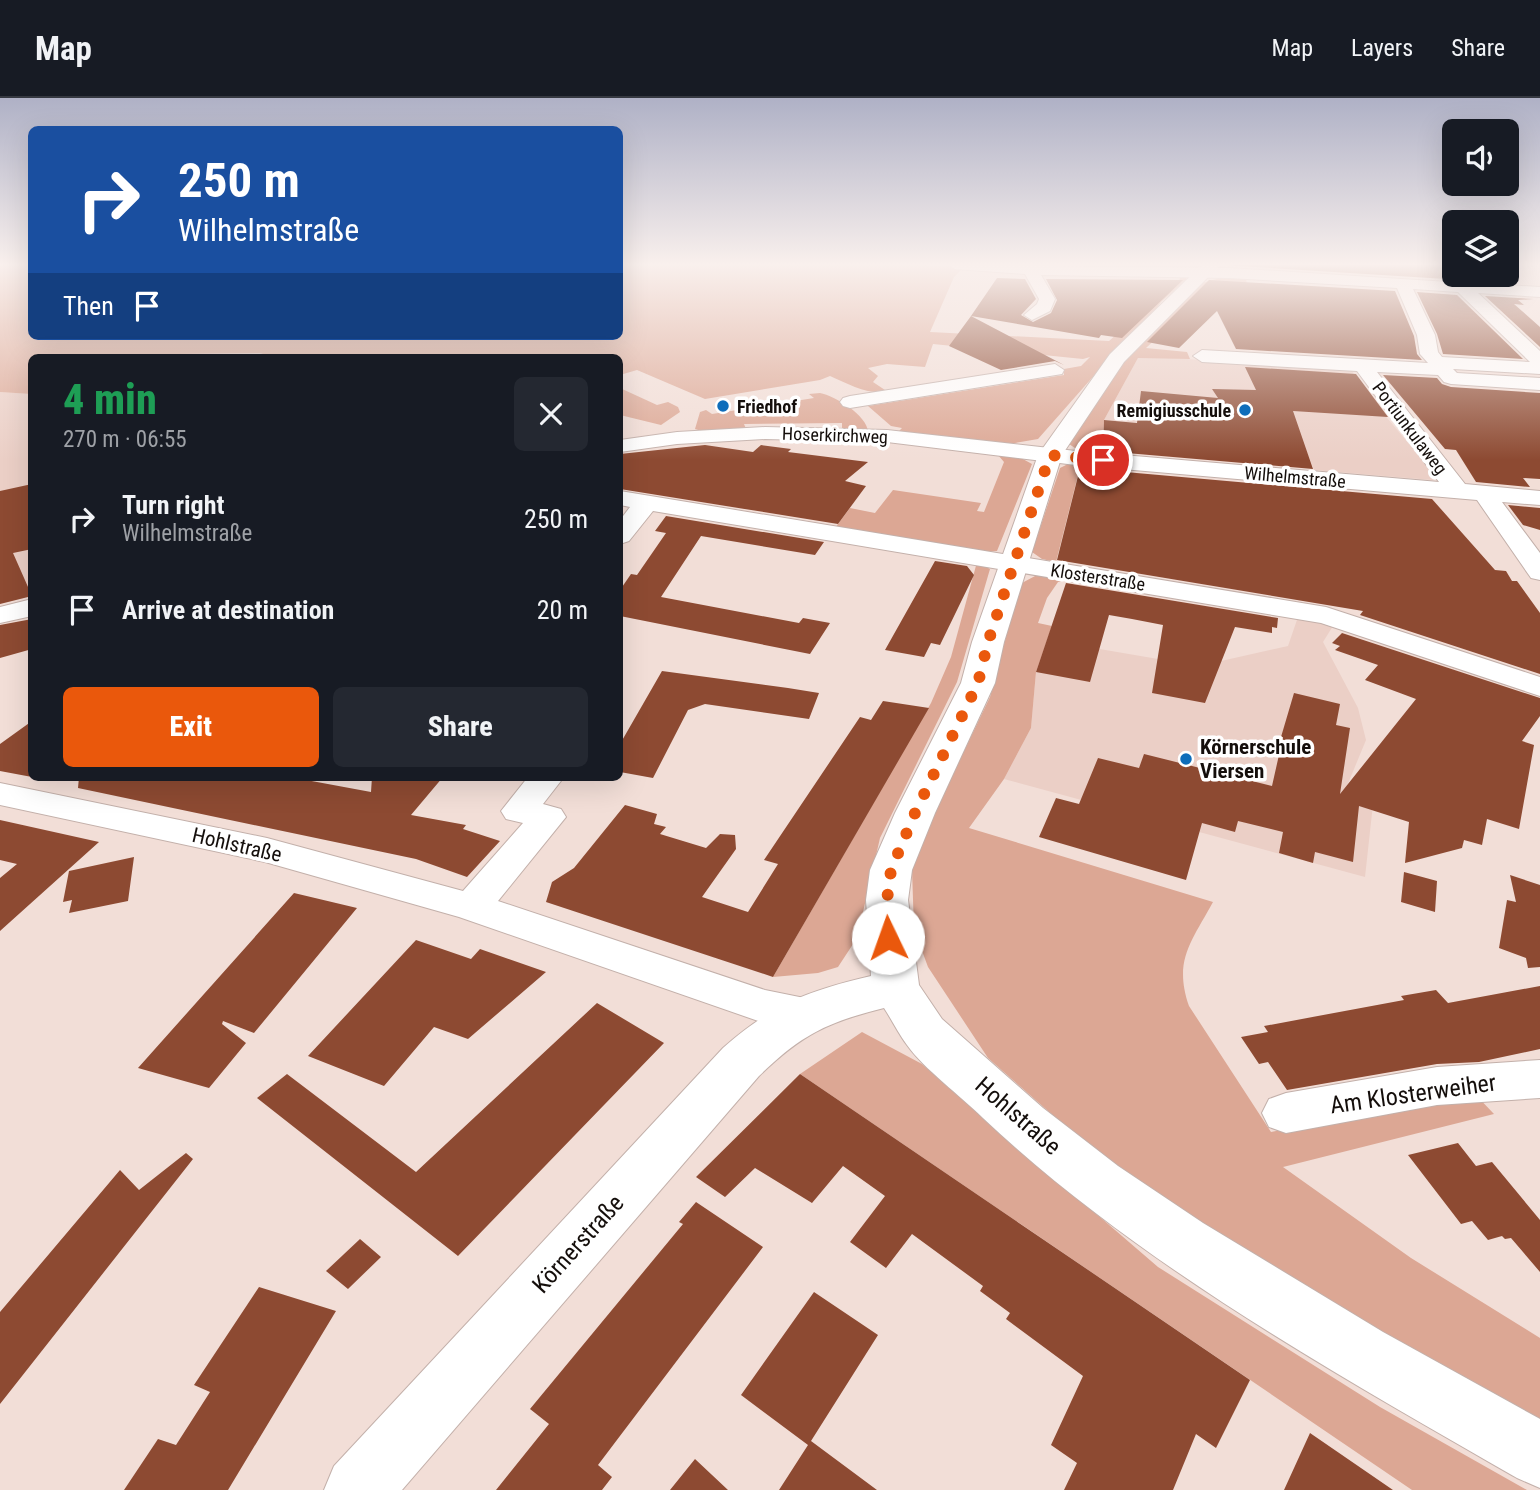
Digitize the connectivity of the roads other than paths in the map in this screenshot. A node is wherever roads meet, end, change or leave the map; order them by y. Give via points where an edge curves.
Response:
1 (1146, 330) edge
2 (1424, 330) edge
3 (1508, 330) edge
4 (1202, 356) dead end
5 (1540, 361) edge
6 (1363, 366) junction
7 (1440, 366) junction
8 (1540, 368) edge
9 (1055, 370) dead end
10 (1540, 384) edge
11 (850, 402) dead end
12 (623, 446) edge
13 (1050, 455) junction
14 (1457, 491) junction
15 (1484, 493) junction
16 (623, 498) edge
17 (1540, 498) edge
18 (647, 502) junction
19 (623, 532) edge
20 (1014, 564) junction
21 (1540, 572) edge
22 (28, 608) edge
23 (0, 615) edge
24 (1540, 687) edge
25 (544, 781) edge
26 (0, 794) edge
27 (471, 907) junction
28 (896, 988) junction
29 (809, 1014) junction
30 (1540, 1079) edge
31 (1286, 1113) dead end
32 (1540, 1455) edge
33 (358, 1490) edge

1 - 13 main road via 1117,358
2 - 7 street via 1429,354
3 - 5 street
4 - 6 street
6 - 7 street
6 - 14 street, Portiunkulaweg
7 - 8 street
7 - 10 street via 1451,378
9 - 11 street, Hoserkirchweg
12 - 13 street, Hoserkirchweg via 798,432 887,436
13 - 14 street, Wilhelmstraße
13 - 20 main road
14 - 15 street, Wilhelmstraße
15 - 17 street, Wilhelmstraße
15 - 21 street
16 - 18 street, Klosterstraße
18 - 19 street
18 - 20 street, Klosterstraße
20 - 24 street, Klosterstraße via 1326,615
20 - 28 main road via 978,683 891,870 888,938
22 - 23 street
25 - 27 street via 519,811 548,817
26 - 27 street, Hohlstraße via 267,850
27 - 29 street, Hohlstraße via 764,1006
28 - 29 main road, Hohlstraße
28 - 32 main road, Hohlstraße via 925,1032 1025,1124 1099,1183 1361,1354
29 - 33 main road, Körnerstraße via 770,1035 741,1062
30 - 31 street, Am Klosterweiher via 1437,1086

